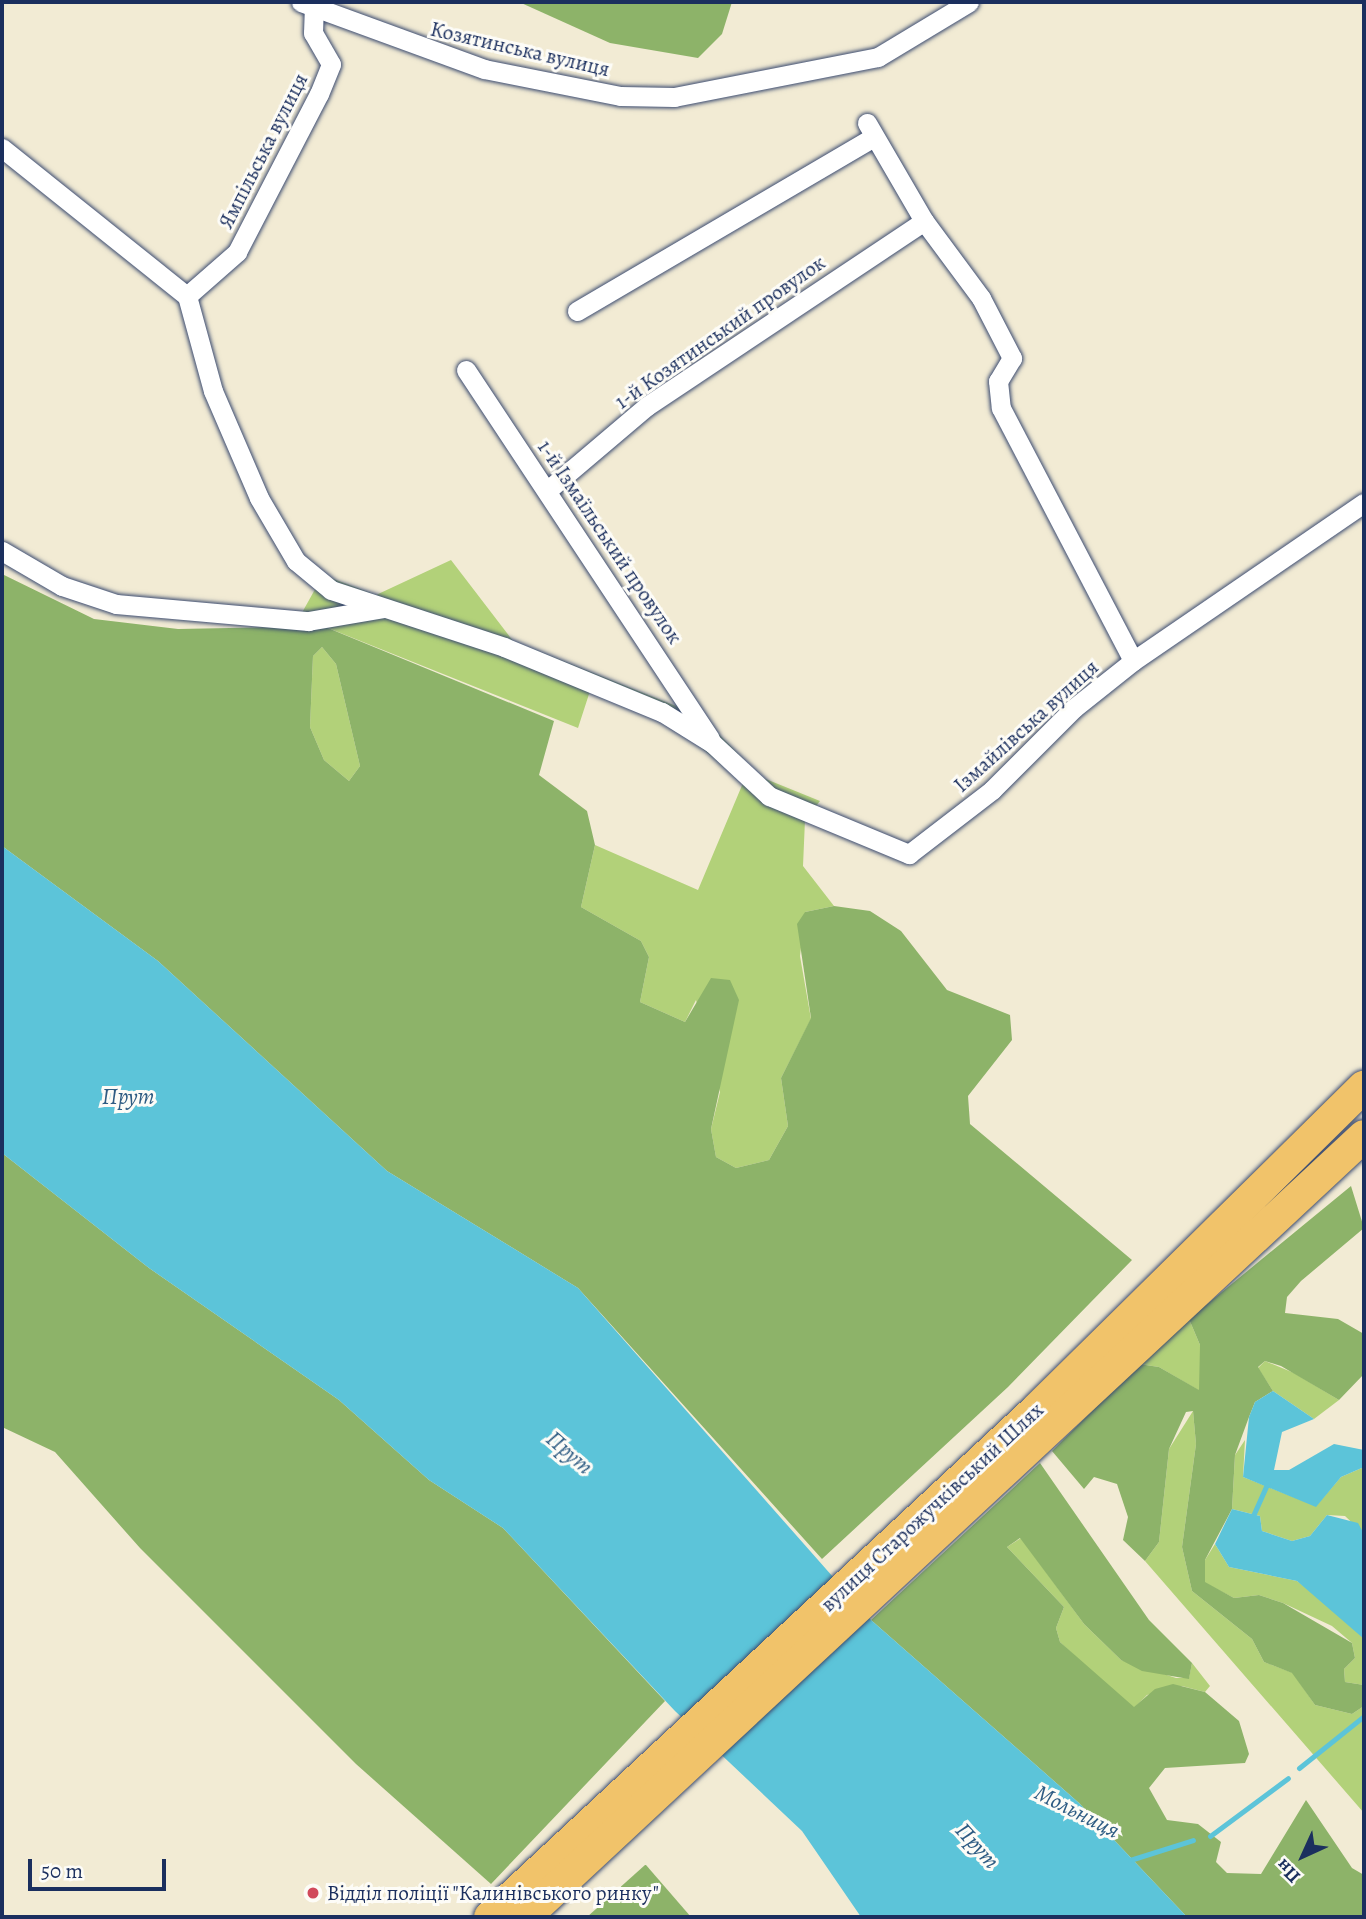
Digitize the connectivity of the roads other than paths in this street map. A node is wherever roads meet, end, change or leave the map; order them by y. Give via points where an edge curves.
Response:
1 (969, 2) edge
2 (307, 5) edge
3 (2, 148) edge
4 (924, 221) junction
5 (187, 296) junction
6 (576, 311) dead end
7 (466, 370) dead end
8 (549, 489) junction
9 (1364, 503) edge
10 (2, 551) edge
11 (384, 608) junction
12 (1133, 661) junction
13 (712, 743) junction
14 (1364, 1087) edge
15 (1364, 1136) edge
16 (1041, 1422) junction
17 (490, 1917) edge
18 (525, 1917) edge

1 - 2 street, Козятинська вулиця via 878,57 674,97 620,96 484,69
2 - 5 street, Ямпільська вулиця via 313,33 331,64 319,94 237,252
3 - 5 street
4 - 6 street via 870,130 621,279
4 - 8 street, 1-й Козятинський провулок via 647,406
4 - 12 street via 981,298 1012,358 998,381 1001,408
5 - 11 street via 212,391 296,561 331,590
7 - 8 street, 1-й Ізмаїльський провулок
8 - 13 street, 1-й Ізмаїльський провулок
9 - 12 street, Ізмайлівська вулиця
10 - 11 street via 62,586 116,604 308,621
11 - 13 street via 504,647 662,712
12 - 13 street, Ізмайлівська вулиця via 1074,708 992,790 909,854 769,796
14 - 16 main road, вулиця Старожучківський Шлях
15 - 16 main road, вулиця Старожучківський Шлях
16 - 17 main road, вулиця Старожучківський Шлях
16 - 18 main road, вулиця Старожучківський Шлях

